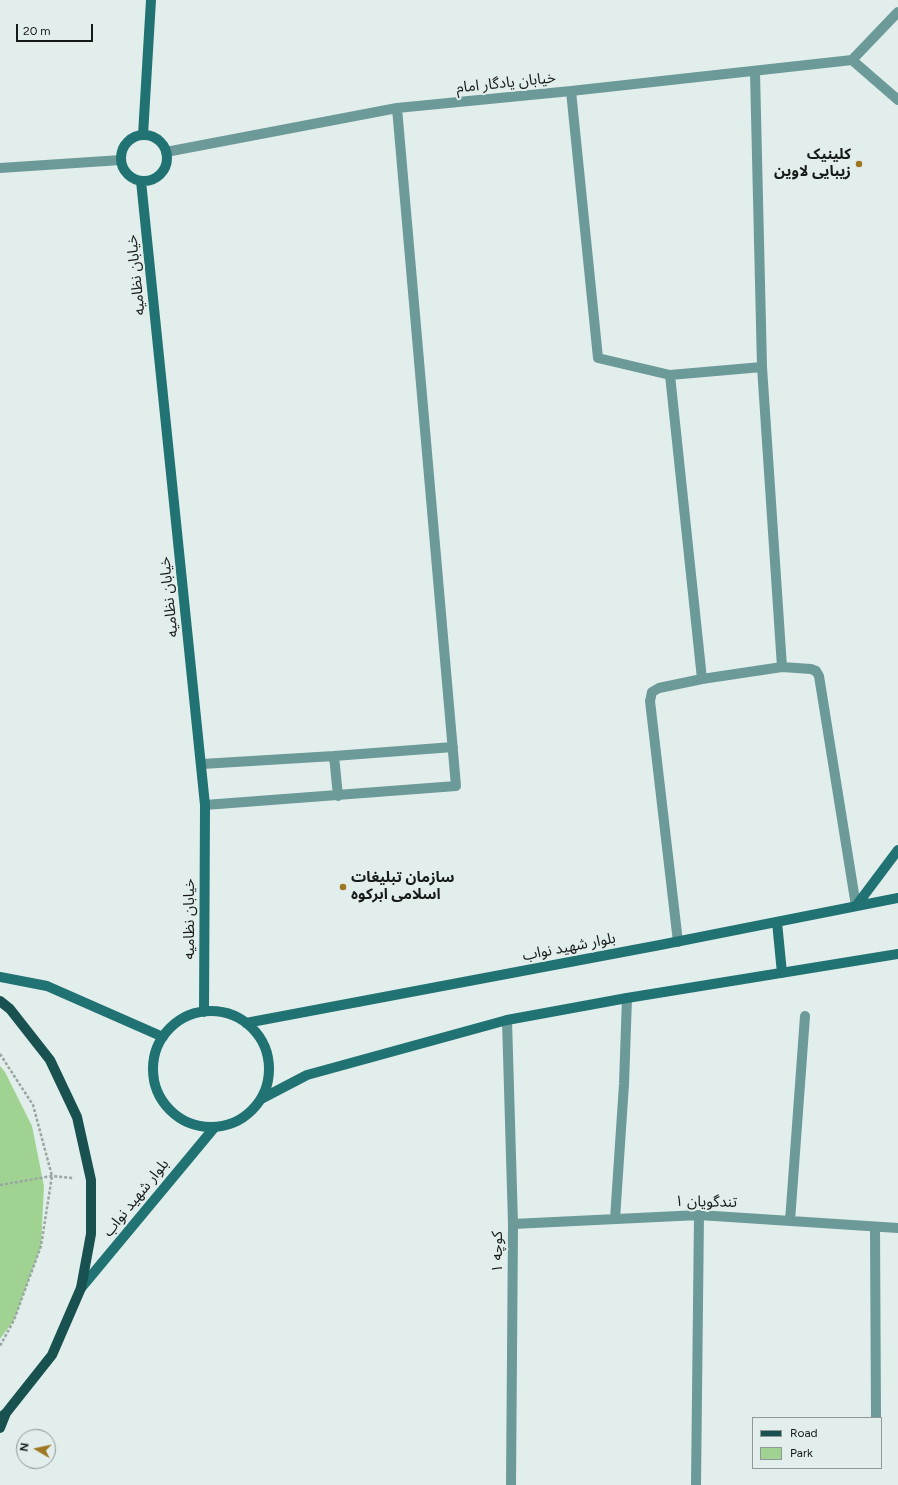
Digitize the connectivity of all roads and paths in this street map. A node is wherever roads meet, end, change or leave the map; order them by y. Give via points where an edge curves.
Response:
1 (151, 0) edge
2 (898, 12) edge
3 (852, 60) junction
4 (755, 72) junction
5 (571, 92) junction
6 (898, 100) edge
7 (397, 108) junction
8 (142, 135) junction
9 (166, 152) junction
10 (121, 160) junction
11 (0, 168) edge
12 (141, 181) junction
13 (762, 367) junction
14 (670, 375) junction
15 (782, 667) junction
16 (702, 679) junction
17 (453, 747) junction
18 (334, 756) junction
19 (202, 764) junction
20 (338, 796) junction
21 (205, 806) junction
22 (898, 850) edge
23 (898, 898) edge
24 (856, 906) junction
25 (777, 922) junction
26 (678, 942) junction
27 (898, 954) edge
28 (782, 973) junction
29 (0, 977) edge
30 (627, 998) junction
31 (0, 1001) edge
32 (204, 1012) junction
33 (805, 1016) dead end
34 (507, 1020) junction
35 (246, 1023) junction
36 (163, 1037) junction
37 (0, 1054) edge
38 (261, 1099) junction
39 (214, 1128) junction
40 (52, 1176) junction
41 (91, 1180) junction
42 (0, 1184) edge
43 (699, 1214) junction
44 (615, 1219) junction
45 (790, 1222) junction
46 (513, 1224) junction
47 (875, 1227) junction
48 (898, 1228) edge
49 (81, 1288) junction
50 (0, 1346) edge
51 (3, 1415) edge
52 (876, 1417) edge
53 (0, 1428) edge
54 (511, 1485) edge
55 (696, 1485) edge

1 - 8 street
2 - 3 street
3 - 4 street, خیابان یادگار امام
3 - 6 street
4 - 5 street, خیابان یادگار امام
4 - 13 street
5 - 7 street, خیابان یادگار امام
5 - 14 street via 598,358
7 - 9 street, خیابان یادگار امام
7 - 17 street
8 - 9 street via 157,140
8 - 10 street via 124,146
9 - 12 street via 167,160 161,173 149,181
10 - 11 street
10 - 12 street via 127,174
12 - 19 street, خیابان نظامیه
13 - 14 street
13 - 15 street
14 - 16 street
15 - 16 street
15 - 24 street via 816,670 820,676
16 - 26 street via 659,688 652,692 650,701
17 - 18 street
17 - 20 street via 456,786
18 - 19 street
18 - 20 street
19 - 21 street, خیابان نظامیه
20 - 21 street
21 - 32 street, خیابان نظامیه
22 - 24 street
23 - 24 street, بلوار شهید نواب
24 - 25 street, بلوار شهید نواب
25 - 26 street, بلوار شهید نواب
25 - 28 street
26 - 35 street, بلوار شهید نواب
27 - 28 street
28 - 30 street
29 - 36 street via 47,986
30 - 34 street
30 - 44 street
31 - 41 main road via 10,1009 50,1060 77,1117
32 - 35 street via 219,1012
32 - 36 street via 185,1017
33 - 45 street
34 - 38 street via 307,1075
34 - 46 street, کوچه ۱
35 - 38 street via 260,1038 268,1058 268,1079
36 - 39 street via 154,1056 153,1077 160,1098 174,1114 192,1124
37 - 40 path via 33,1105
38 - 39 street via 241,1120
39 - 49 street, بلوار شهید نواب
40 - 41 path
40 - 42 path
40 - 50 path via 41,1246 14,1320
41 - 49 main road via 91,1234
43 - 44 street, تندگویان ۱
43 - 45 street, تندگویان ۱
43 - 55 street
44 - 46 street, تندگویان ۱
45 - 47 street, تندگویان ۱
46 - 54 street, کوچه ۱
47 - 48 street, تندگویان ۱
47 - 52 street
49 - 51 main road via 52,1355
51 - 53 main road

